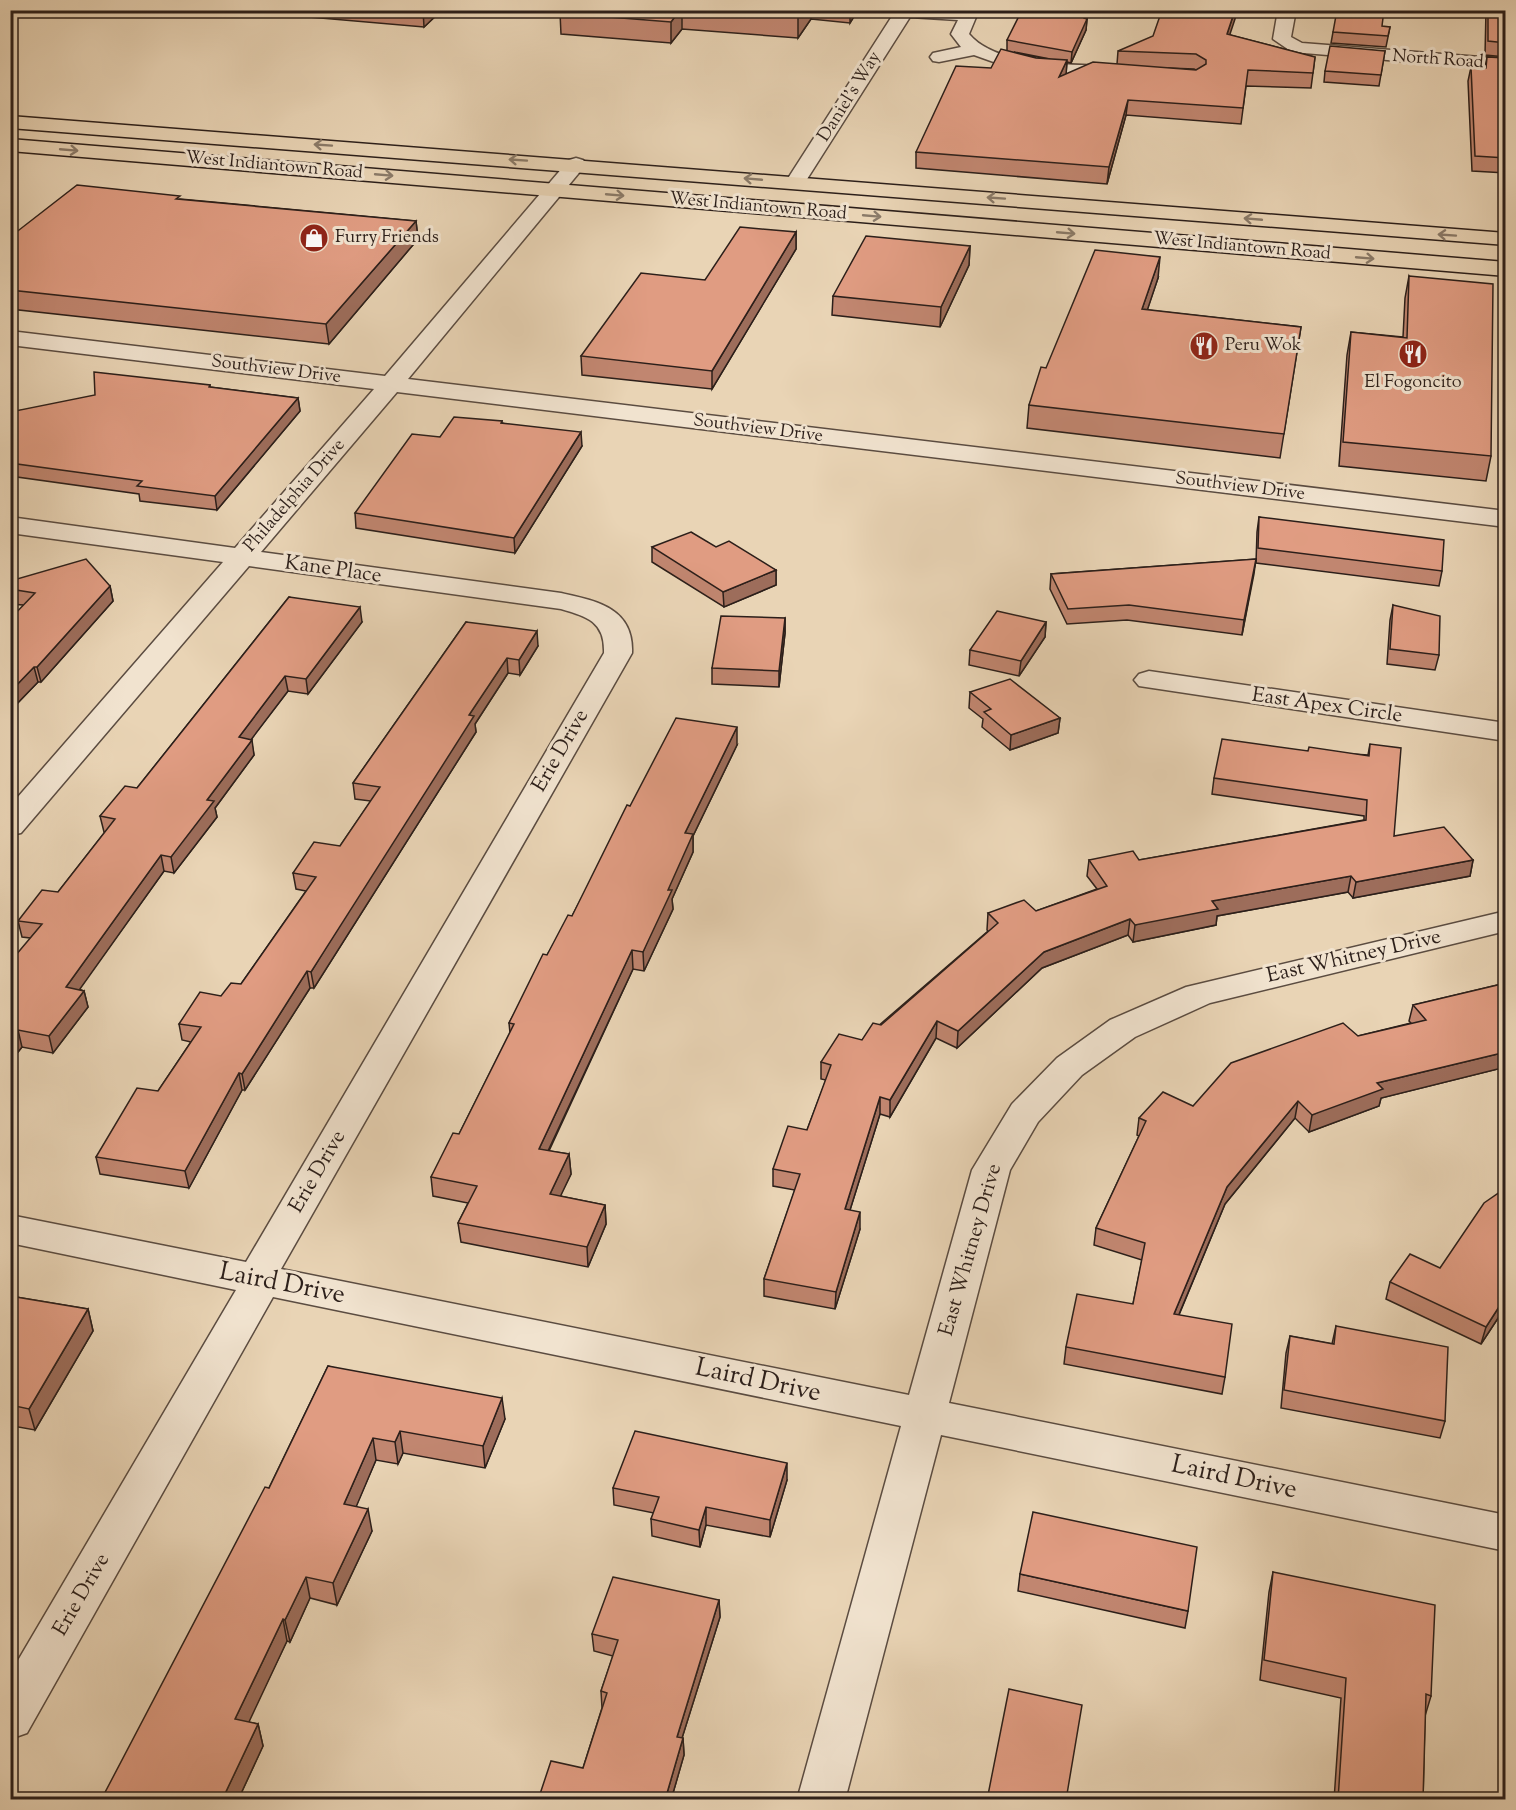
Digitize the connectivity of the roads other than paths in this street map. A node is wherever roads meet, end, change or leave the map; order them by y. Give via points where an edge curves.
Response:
1 (1287, 10) edge
2 (905, 11) edge
3 (970, 13) edge
4 (974, 50) junction
5 (939, 57) dead end
6 (1506, 65) edge
7 (1136, 73) edge
8 (10, 122) edge
9 (10, 145) edge
10 (576, 164) junction
11 (795, 183) junction
12 (557, 190) junction
13 (1506, 239) edge
14 (1506, 269) edge
15 (10, 338) edge
16 (391, 384) junction
17 (1506, 519) edge
18 (10, 525) edge
19 (242, 557) junction
20 (614, 626) joint
21 (1149, 680) dead end
22 (1506, 732) edge
23 (10, 826) edge
24 (1506, 921) edge
25 (10, 1229) edge
26 (256, 1279) junction
27 (924, 1415) junction
28 (1506, 1533) edge
29 (10, 1718) edge
30 (821, 1800) edge

1 - 6 street, North Road via 1282,39 1298,48
2 - 3 street
2 - 11 street, Daniel's Way
3 - 4 street via 960,34
4 - 5 street
4 - 7 street via 1026,64
10 -> 8 main road, West Indiantown Road
9 -> 12 main road, West Indiantown Road
11 -> 10 main road, West Indiantown Road
10 - 12 street, Philadelphia Drive
13 -> 11 main road, West Indiantown Road
12 -> 14 main road, West Indiantown Road
12 - 16 street, Philadelphia Drive
15 - 16 street, Southview Drive
16 - 17 street, Southview Drive
16 - 19 street, Philadelphia Drive
18 - 19 street, Kane Place
19 - 20 street, Kane Place via 561,601 601,614
19 - 23 street, Philadelphia Drive
20 - 26 street, Erie Drive via 620,639 618,653
21 - 22 street, East Apex Circle
24 - 27 street, East Whitney Drive via 1183,1000 1108,1036 1065,1068 1030,1105 991,1170
25 - 26 street, Laird Drive
26 - 27 street, Laird Drive
26 - 29 street, Erie Drive via 256,1292
27 - 28 street, Laird Drive
27 - 30 street, East Whitney Drive

